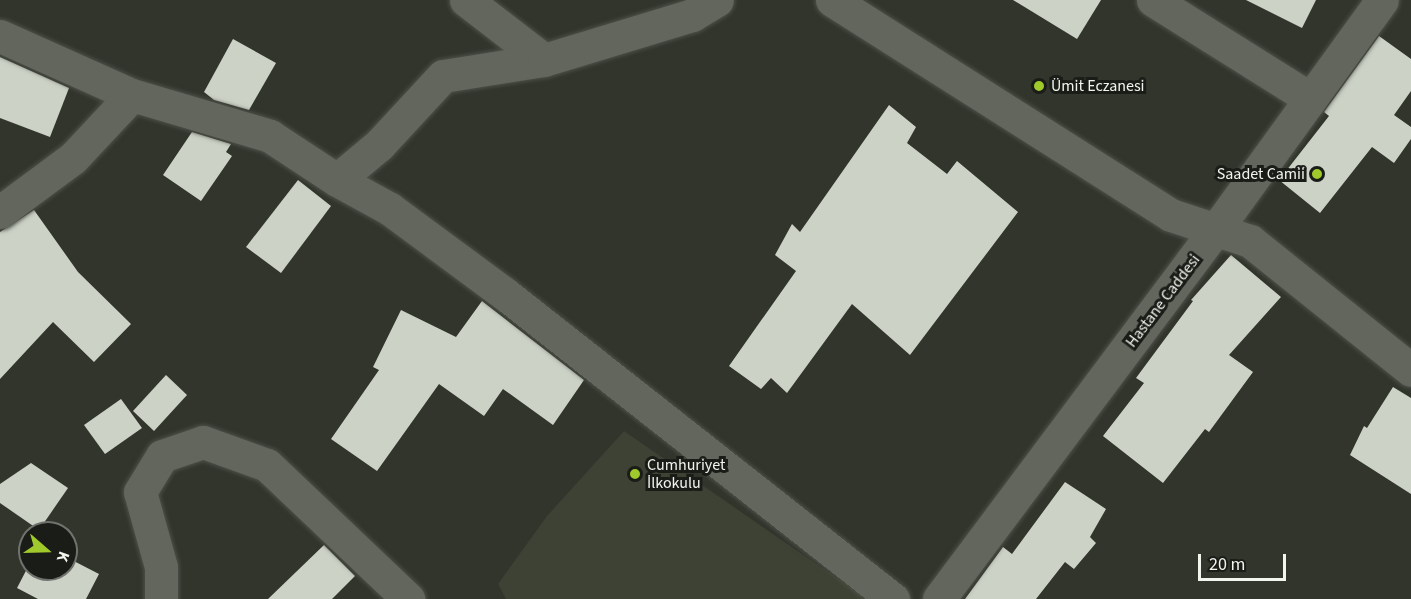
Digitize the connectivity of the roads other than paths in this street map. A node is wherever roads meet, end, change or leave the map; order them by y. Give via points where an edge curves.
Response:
1 (466, 0) edge
2 (717, 0) edge
3 (832, 0) edge
4 (1153, 0) edge
5 (1382, 0) edge
6 (0, 36) edge
7 (544, 60) junction
8 (132, 95) junction
9 (1311, 99) junction
10 (338, 180) junction
11 (2, 209) edge
12 (1218, 228) junction
13 (1411, 370) edge
14 (161, 599) edge
15 (408, 599) edge
16 (893, 599) edge
17 (939, 599) edge

1 - 7 street
2 - 7 street via 692,15
3 - 12 street via 1171,215
4 - 9 street
5 - 9 street, Hastane Caddesi
6 - 8 street
7 - 10 street via 443,76 378,145
8 - 10 street via 270,136
8 - 11 street via 73,158
9 - 12 street, Hastane Caddesi
10 - 16 street via 390,209 505,294
12 - 13 street via 1250,241
12 - 17 street, Hastane Caddesi
14 - 15 street via 161,567 141,492 162,456 202,442 267,465

